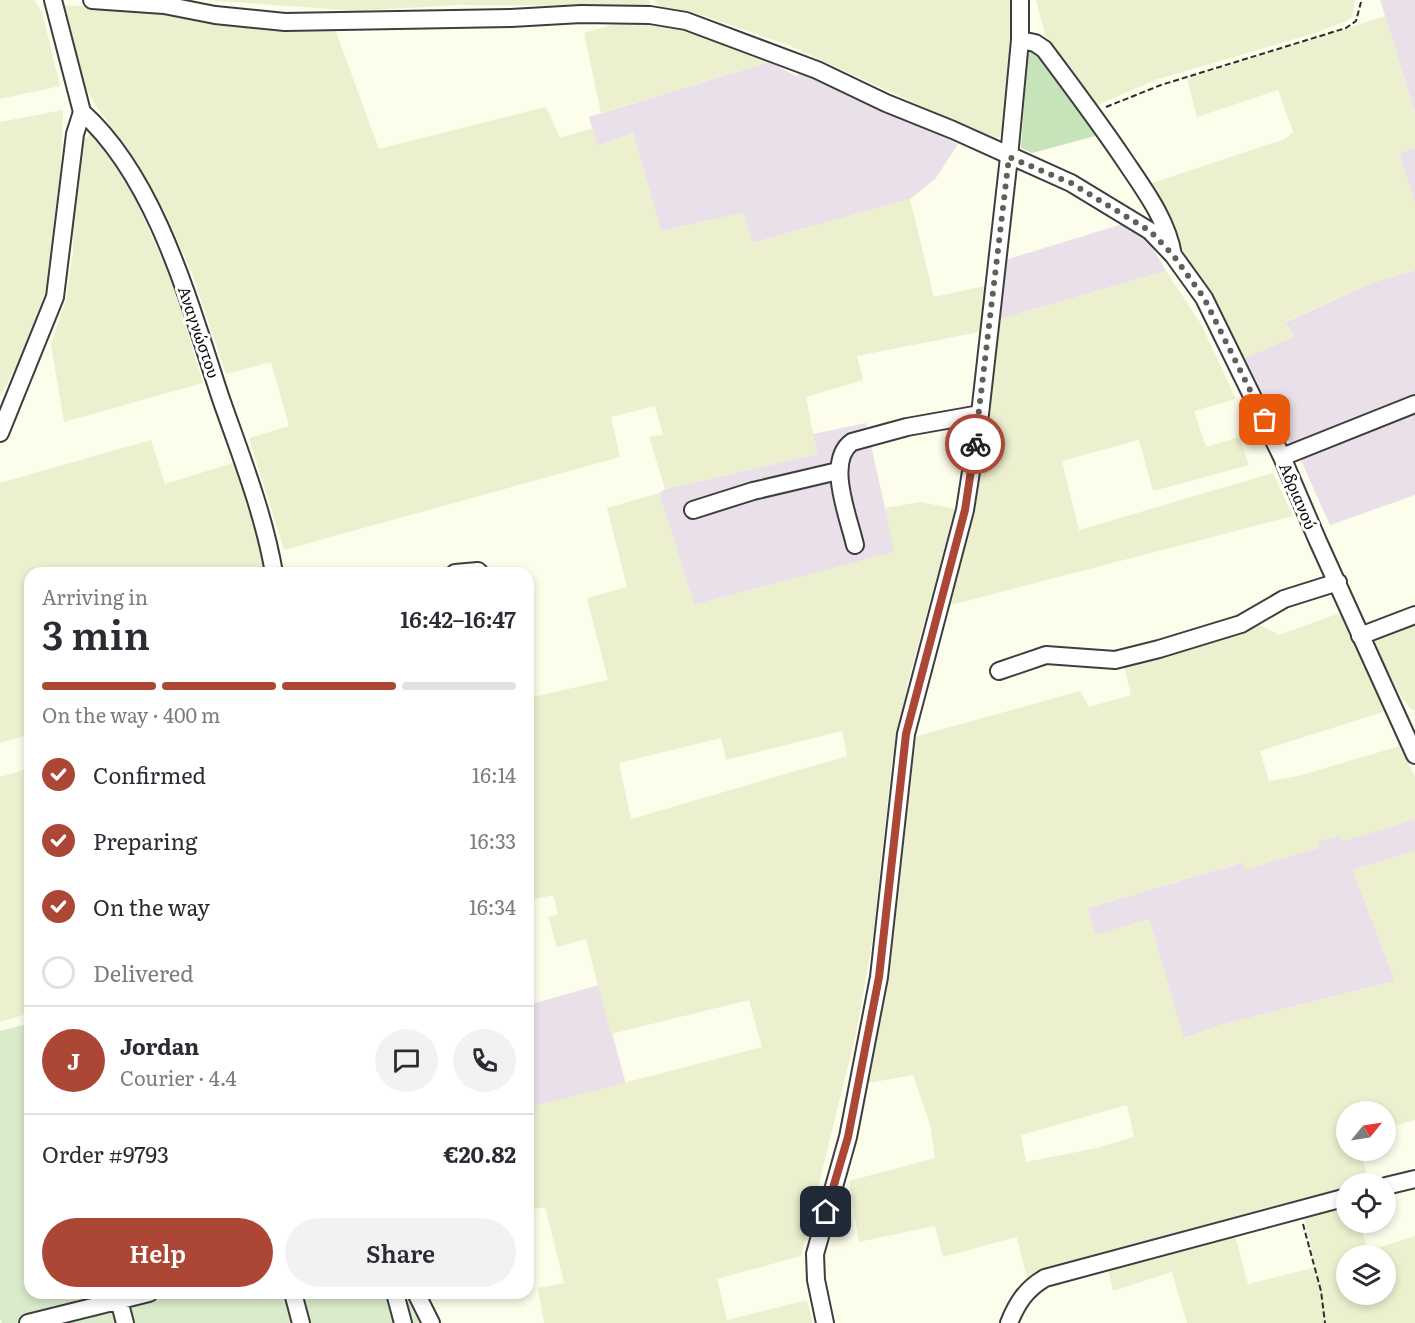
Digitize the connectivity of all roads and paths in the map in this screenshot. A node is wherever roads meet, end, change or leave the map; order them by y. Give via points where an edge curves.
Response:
1 (53, 0) edge
2 (92, 0) edge
3 (651, 0) edge
4 (1020, 0) edge
5 (1361, 2) dead end
6 (657, 16) junction
7 (1020, 40) junction
8 (82, 112) junction
9 (1092, 113) junction
10 (1009, 157) junction
11 (1173, 255) junction
12 (1415, 404) edge
13 (980, 414) junction
14 (0, 433) edge
15 (1282, 457) junction
16 (838, 471) junction
17 (693, 510) dead end
18 (855, 545) dead end
19 (272, 567) edge
20 (1338, 582) junction
21 (1415, 615) edge
22 (1360, 636) junction
23 (999, 671) dead end
24 (1410, 736) edge
25 (1415, 755) edge
26 (1415, 1179) edge
27 (1396, 1184) edge
28 (1336, 1200) edge
29 (1299, 1210) junction
30 (123, 1299) edge
31 (295, 1299) edge
32 (397, 1299) edge
33 (419, 1299) edge
34 (119, 1300) junction
35 (28, 1323) edge
36 (125, 1323) edge
37 (301, 1323) edge
38 (403, 1323) edge
39 (431, 1323) edge
40 (825, 1323) edge
41 (1009, 1323) edge
42 (1325, 1323) edge

1 - 8 street
2 - 6 street, Αδριανού via 164,5 285,22 581,14
3 - 6 street
4 - 7 street
5 - 9 path via 1356,21 1346,28 1161,85
6 - 10 street, Αδριανού via 686,21 817,70
7 - 9 street via 1044,49
7 - 10 street
8 - 14 street via 75,134 55,297
8 - 19 street, Αναγνώστου via 99,127 143,193 188,295
9 - 11 street via 1142,186 1169,234
10 - 11 street, Αδριανού via 1071,183 1116,209 1150,231
10 - 13 street
11 - 15 street, Αδριανού via 1204,298
12 - 15 street
13 - 16 street via 852,442 841,454
13 - 40 street via 965,510 906,734 879,977 848,1137 815,1254
15 - 20 street, Αδριανού
16 - 17 street
16 - 18 street
20 - 22 street, Αδριανού
20 - 23 street via 1284,599 1241,624 1159,649 1115,660 1046,655
21 - 22 street
22 - 24 street, Αδριανού
24 - 25 street, Αδριανού
26 - 27 street
28 - 29 street
29 - 41 street via 1044,1278 1018,1302
29 - 42 path via 1321,1291
30 - 34 street
31 - 37 street
32 - 38 street
33 - 39 street
34 - 35 street
34 - 36 street

